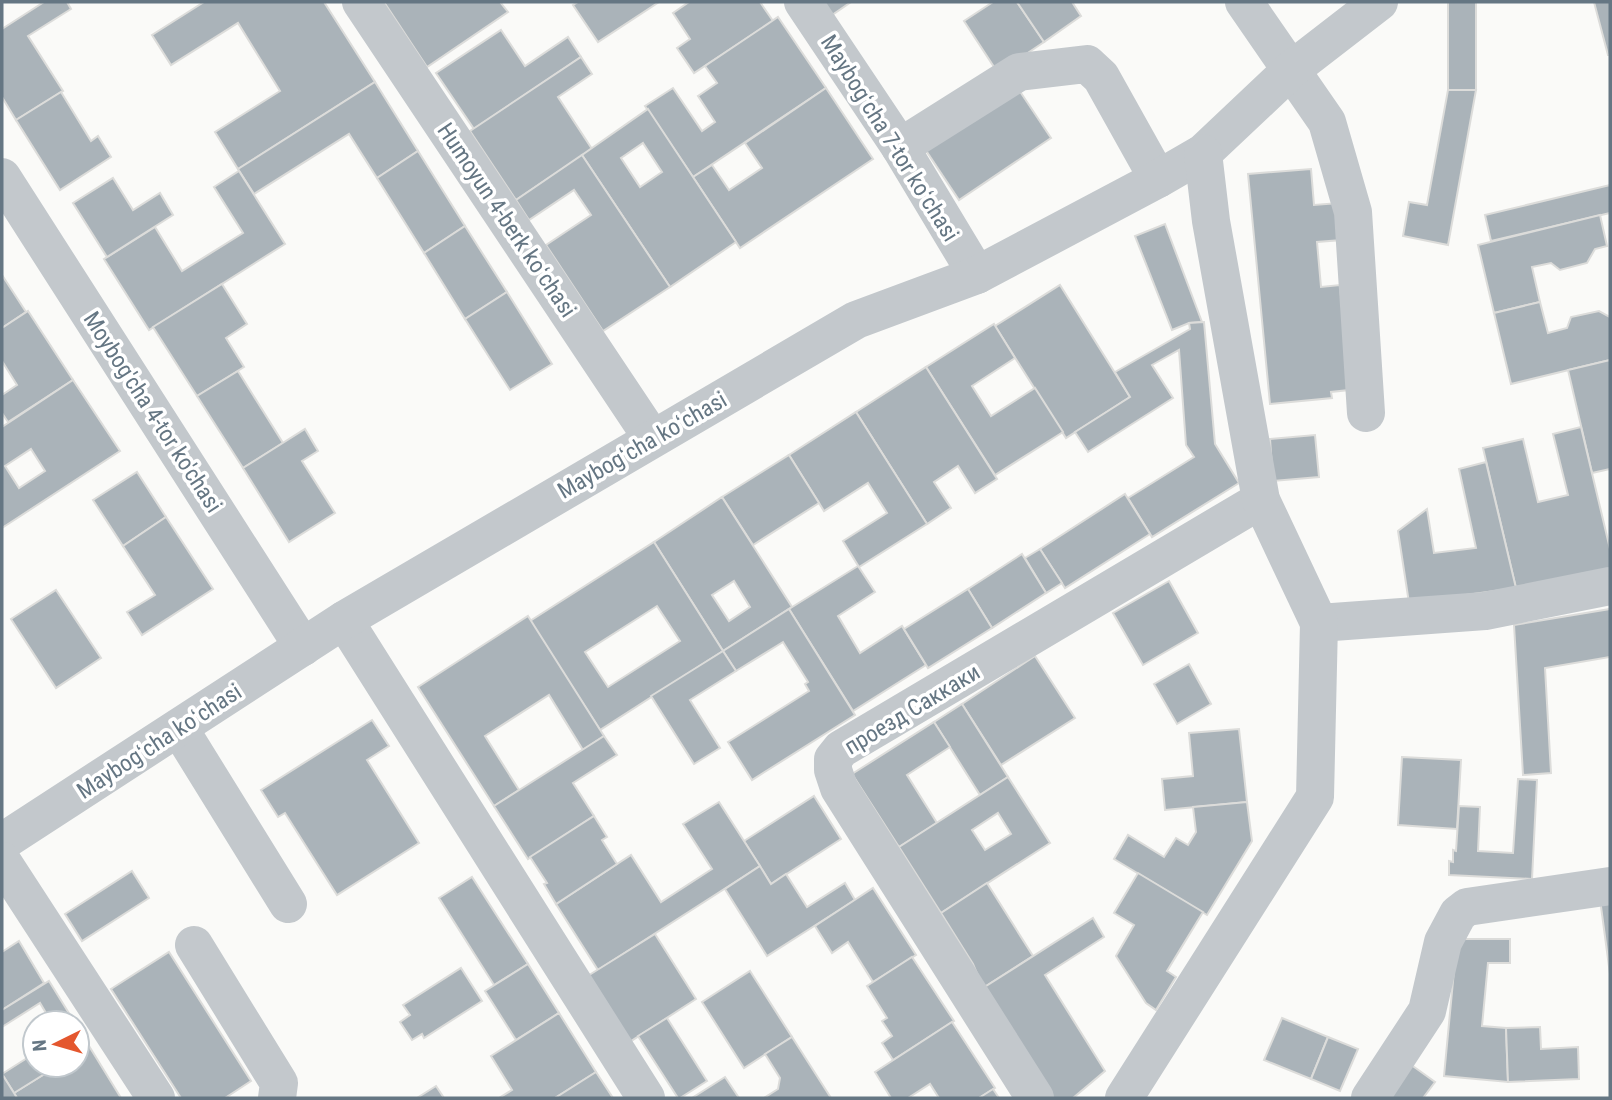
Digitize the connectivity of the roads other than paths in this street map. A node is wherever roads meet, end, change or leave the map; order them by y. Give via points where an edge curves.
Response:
1 (361, 2) edge
2 (803, 2) edge
3 (1244, 2) edge
4 (1379, 2) edge
5 (1290, 70) junction
6 (900, 147) junction
7 (1203, 153) junction
8 (2, 177) edge
9 (1158, 179) junction
10 (977, 275) junction
11 (1366, 413) dead end
12 (652, 438) junction
13 (1261, 500) junction
14 (1610, 586) edge
15 (344, 620) junction
16 (1319, 623) junction
17 (303, 647) junction
18 (179, 727) junction
19 (2, 842) edge
20 (2, 861) edge
21 (1610, 886) edge
22 (288, 904) dead end
23 (194, 945) dead end
24 (156, 1098) edge
25 (277, 1098) edge
26 (646, 1098) edge
27 (1034, 1098) edge
28 (1124, 1098) edge
29 (1370, 1098) edge

1 - 12 street, Humoyun 4-berk koʻchasi
2 - 6 street, Maybogʻcha 7-tor koʻchasi
3 - 5 street
4 - 5 street, Maybogʻcha koʻchasi
5 - 7 street, Maybogʻcha koʻchasi
5 - 11 street via 1327,122 1353,212
6 - 9 street via 1019,72 1087,64 1101,77
6 - 10 street, Maybogʻcha 7-tor koʻchasi
7 - 9 street, Maybogʻcha koʻchasi
7 - 13 street
8 - 17 street, Moybog'cha 4-tor ko'chasi
9 - 10 street, Maybogʻcha koʻchasi
10 - 12 street, Maybogʻcha koʻchasi via 856,320
12 - 15 street, Maybogʻcha koʻchasi
13 - 16 street
13 - 27 street, проезд Саккаки via 841,749 833,760 838,788
14 - 16 street via 1485,611
15 - 17 street, Maybogʻcha koʻchasi
15 - 26 street
16 - 28 street via 1315,797
17 - 18 street, Maybogʻcha koʻchasi
18 - 19 street, Maybogʻcha koʻchasi
18 - 22 street
20 - 24 street
21 - 29 street via 1467,907 1458,914 1443,942 1427,1011
23 - 25 street via 279,1083

